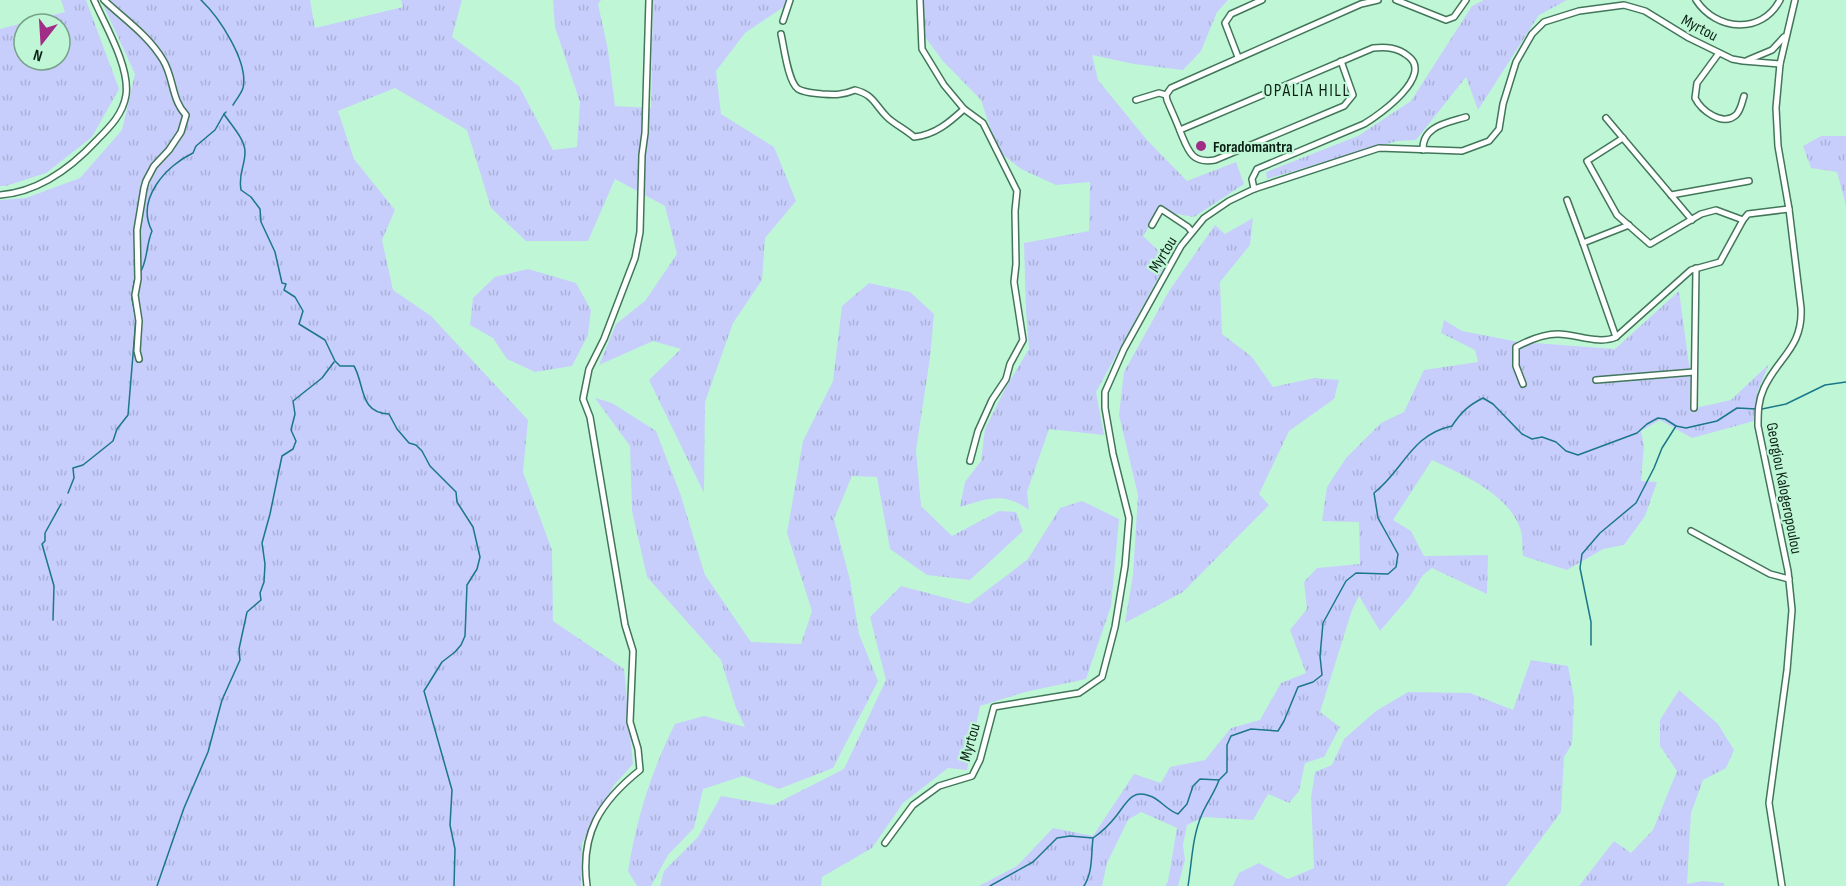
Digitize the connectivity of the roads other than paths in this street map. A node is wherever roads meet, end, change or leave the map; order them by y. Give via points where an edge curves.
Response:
1 (94, 0) edge
2 (104, 0) edge
3 (649, 0) edge
4 (790, 0) edge
5 (920, 0) edge
6 (1262, 0) edge
7 (1378, 0) edge
8 (1396, 0) edge
9 (1467, 0) edge
10 (1696, 0) edge
11 (1780, 0) edge
12 (1795, 0) edge
13 (783, 21) dead end
14 (1786, 32) junction
15 (781, 34) dead end
16 (1719, 53) junction
17 (1238, 57) junction
18 (1341, 61) junction
19 (1743, 62) junction
20 (1780, 64) junction
21 (1166, 95) junction
22 (1744, 96) dead end
23 (1136, 100) dead end
24 (964, 109) junction
25 (1466, 117) dead end
26 (1606, 118) dead end
27 (1180, 130) junction
28 (1623, 138) junction
29 (1423, 150) junction
30 (1749, 182) dead end
31 (1254, 189) junction
32 (0, 195) edge
33 (1671, 195) junction
34 (1567, 200) dead end
35 (1789, 209) junction
36 (1692, 220) junction
37 (1743, 220) junction
38 (1152, 225) dead end
39 (1629, 225) junction
40 (1192, 232) junction
41 (1583, 243) junction
42 (1696, 268) junction
43 (1616, 338) junction
44 (139, 359) dead end
45 (1694, 372) junction
46 (1596, 380) dead end
47 (1523, 384) dead end
48 (1694, 408) dead end
49 (970, 461) dead end
50 (1691, 531) dead end
51 (1789, 579) junction
52 (885, 843) dead end
53 (587, 886) edge
54 (1782, 886) edge

1 - 32 street via 122,66 126,93 121,112 81,158 58,175 35,187
2 - 44 street via 147,38 162,58 178,106 186,115 181,132 154,166 144,188 137,230 135,295
3 - 53 street via 640,232 635,258 589,369 583,399 590,417 625,625 633,651 630,722 640,770 608,800 589,833 584,865
4 - 13 street
5 - 24 street via 922,49
6 - 17 street via 1231,14 1225,23
7 - 17 street
8 - 9 street via 1446,20 1454,17
10 - 11 street via 1712,17 1742,26 1762,20
12 - 14 street, Georgiou Kalogeropoulou
14 - 19 street via 1772,50
14 - 20 street, Georgiou Kalogeropoulou
15 - 24 street via 792,83 799,89 834,95 855,90 867,93 888,118 914,136 945,126
16 - 19 street, Myrtou
16 - 22 street via 1697,83 1695,98 1700,108 1728,119 1736,116
16 - 29 street, Myrtou via 1645,11 1624,5 1579,11 1544,22 1516,62 1499,129 1489,141 1462,151
17 - 21 street via 1171,88
18 - 27 street
18 - 27 street via 1353,95 1344,106 1205,162 1188,150
18 - 31 street via 1387,46 1402,51 1416,66 1414,78 1379,115 1257,169 1252,179
19 - 20 street, Myrtou
20 - 35 street, Georgiou Kalogeropoulou via 1778,146
21 - 23 street
21 - 27 street
24 - 49 street via 983,123 1017,191 1014,282 1023,340 978,431
25 - 29 street via 1426,133
26 - 28 street
28 - 33 street
28 - 39 street via 1587,161 1617,215
29 - 31 street, Myrtou via 1379,148
30 - 33 street
31 - 40 street, Myrtou via 1204,218
33 - 36 street
34 - 41 street
35 - 37 street via 1752,213
35 - 51 street, Georgiou Kalogeropoulou via 1801,324 1797,339 1766,384 1758,411
36 - 37 street via 1716,210
36 - 39 street via 1650,244
37 - 42 street via 1722,259 1717,264
38 - 40 street via 1161,209
39 - 41 street
40 - 52 street, Myrtou via 1124,349 1105,392 1113,454 1129,518 1124,576 1102,677 1080,693 994,707 972,777 939,786 913,805
41 - 43 street
42 - 43 street
42 - 45 street
43 - 47 street via 1557,334 1534,338 1516,347 1516,366
45 - 46 street
45 - 48 street
50 - 51 street via 1770,574
51 - 54 street, Georgiou Kalogeropoulou via 1791,629 1769,803

